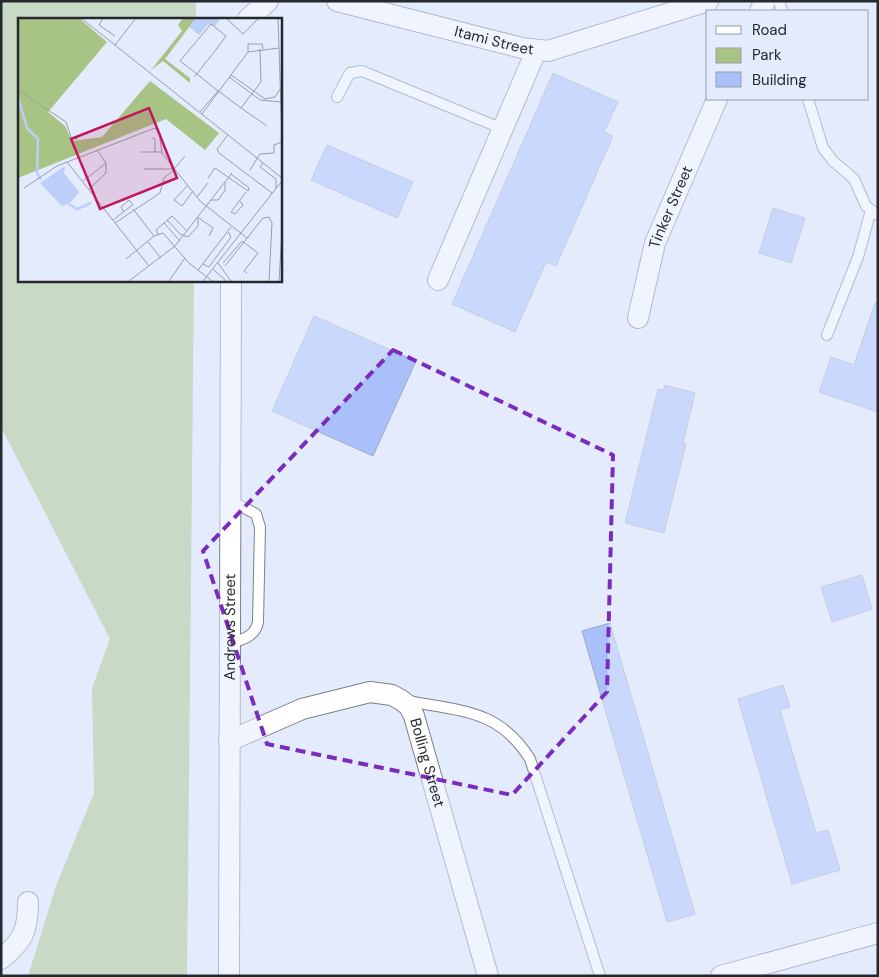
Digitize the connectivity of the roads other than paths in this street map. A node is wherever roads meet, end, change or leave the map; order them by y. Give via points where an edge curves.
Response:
1 (268, 1) edge
2 (337, 1) edge
3 (708, 1) edge
4 (249, 18) edge
5 (536, 51) junction
6 (337, 97) dead end
7 (717, 100) edge
8 (808, 100) edge
9 (503, 129) junction
10 (874, 212) edge
11 (438, 280) dead end
12 (231, 281) edge
13 (638, 318) dead end
14 (827, 335) dead end
15 (229, 500) junction
16 (229, 644) junction
17 (401, 700) junction
18 (229, 741) junction
19 (28, 902) dead end
20 (878, 933) edge
21 (1, 959) edge
22 (229, 976) edge
23 (488, 976) edge
24 (600, 976) edge
25 (721, 976) edge

1 - 4 street
2 - 5 street, Itami Street
3 - 5 street, Itami Street via 548,51
5 - 9 street
6 - 9 lane via 350,73 362,71
7 - 13 street, Tinker Street via 655,243
8 - 10 lane via 823,148 854,179 866,206
9 - 11 street
10 - 14 lane
12 - 15 street, Andrews Street
15 - 16 street, Andrews Street
15 - 16 lane via 256,514 260,527 256,631
16 - 18 street, Andrews Street
17 - 18 street, Bolling Street via 392,695 370,692 302,709
17 - 23 street, Bolling Street via 414,716
17 - 24 lane via 480,715 509,731 524,748
18 - 22 street, Andrews Street
19 - 21 street via 28,922 18,945
20 - 25 street

